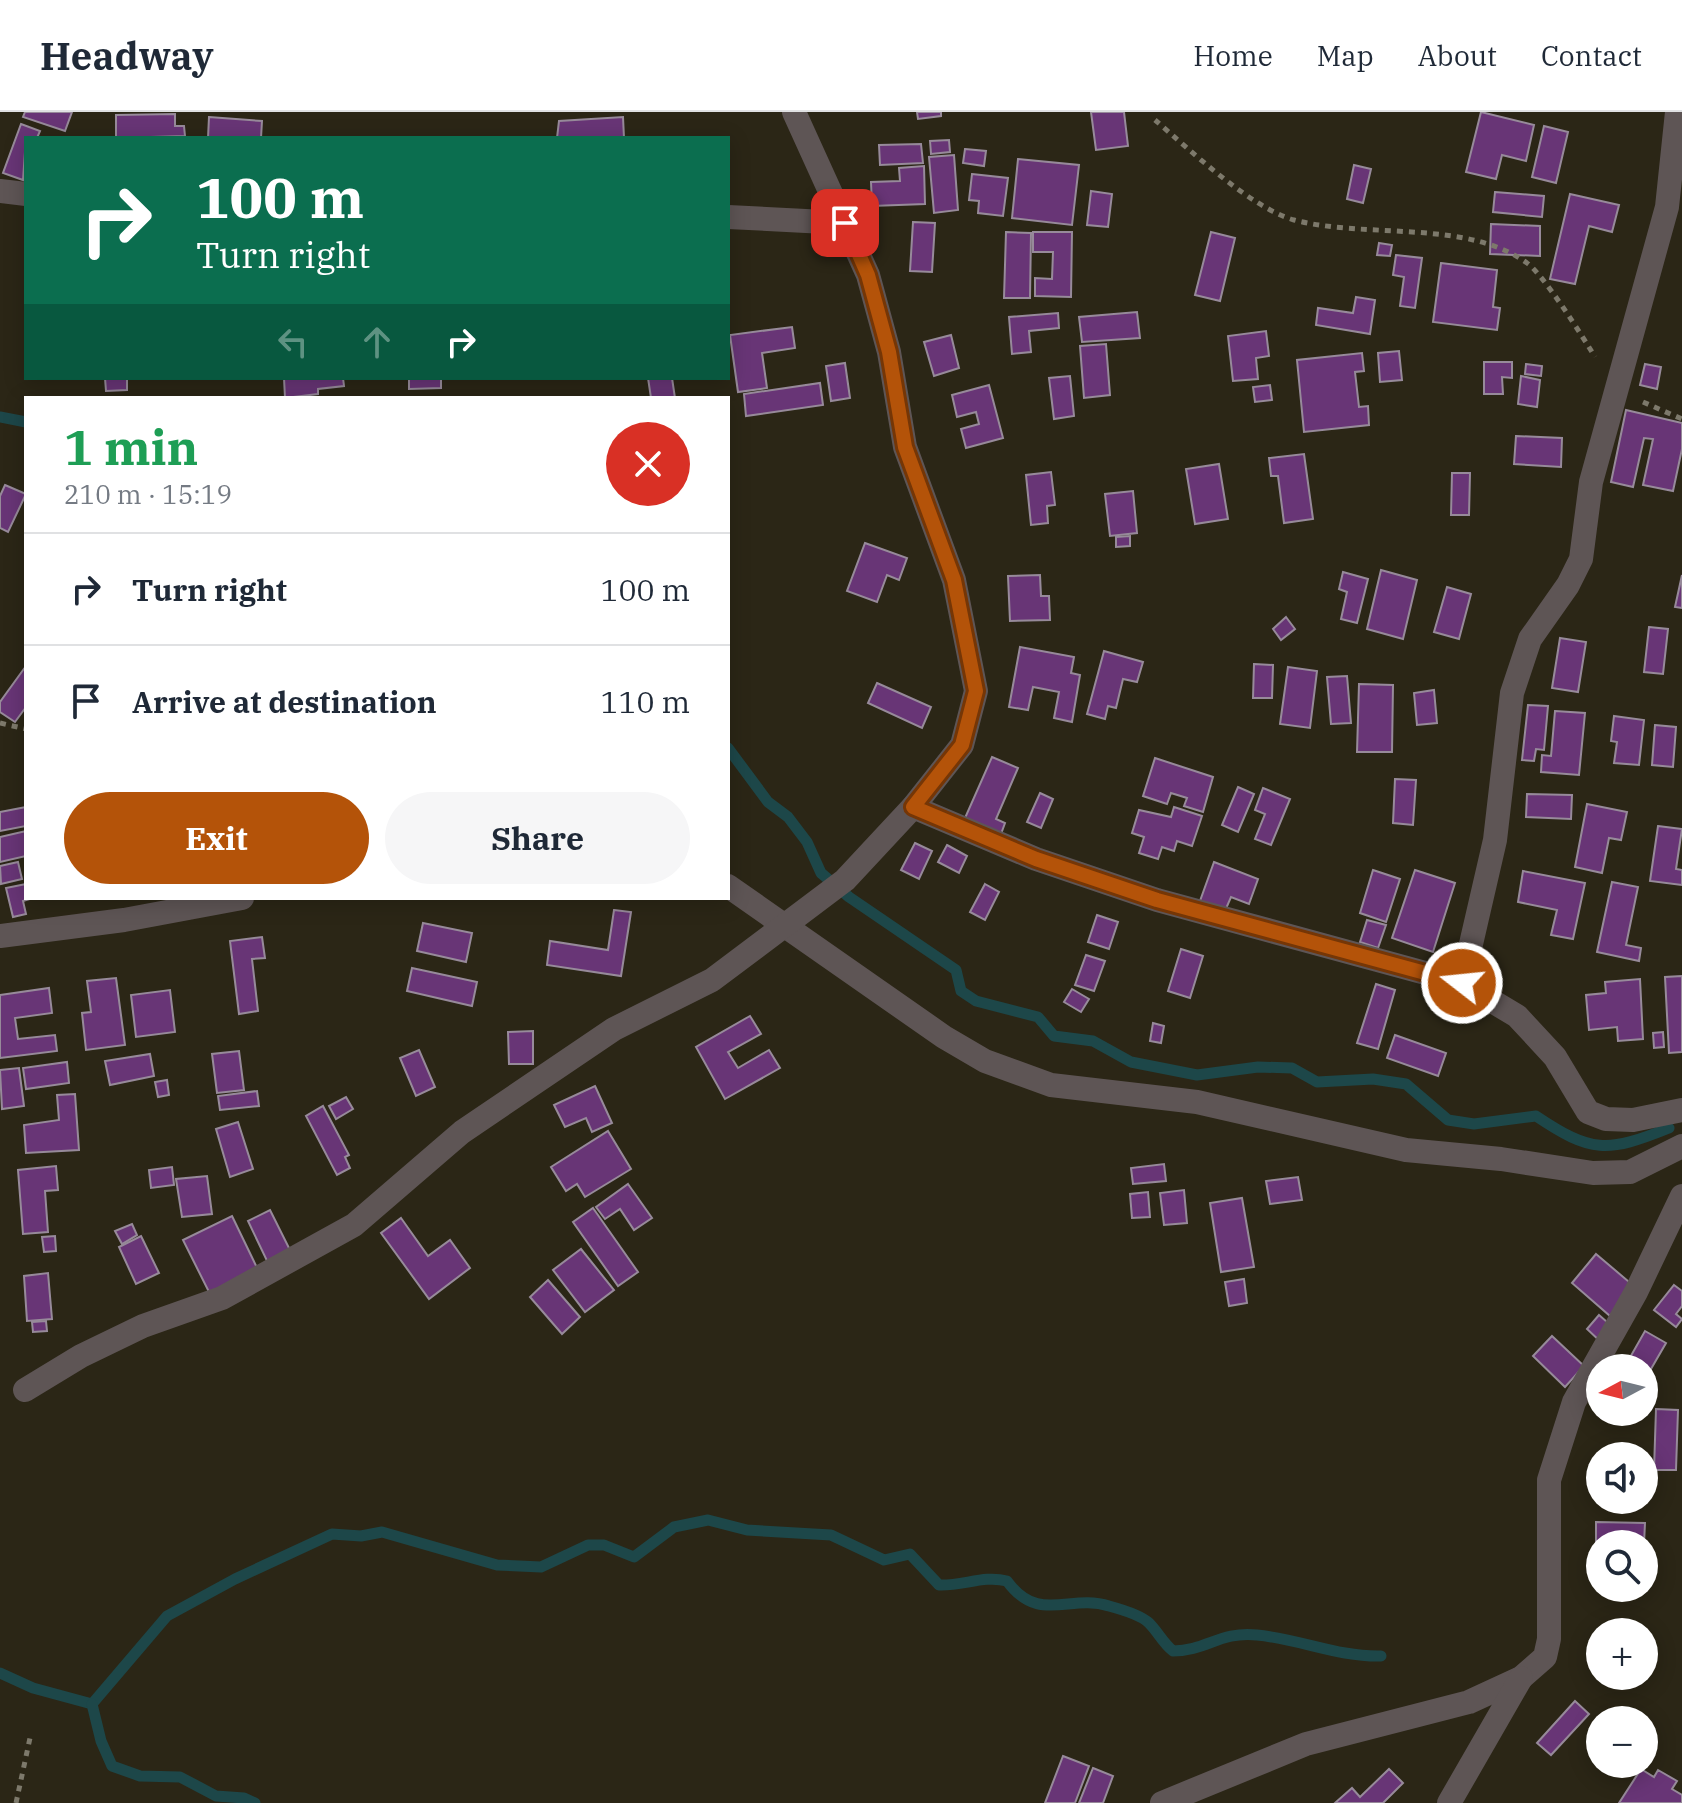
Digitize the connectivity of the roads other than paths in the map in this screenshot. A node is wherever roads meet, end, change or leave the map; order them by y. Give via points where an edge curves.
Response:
1 (794, 112) edge
2 (1677, 112) edge
3 (0, 191) edge
4 (24, 194) edge
5 (730, 217) edge
6 (845, 223) junction
7 (913, 807) junction
8 (730, 887) edge
9 (231, 900) edge
10 (783, 923) junction
11 (0, 936) edge
12 (1462, 983) junction
13 (1682, 1110) edge
14 (1682, 1146) edge
15 (1682, 1196) edge
16 (25, 1390) dead end
17 (1521, 1678) junction
18 (1162, 1803) edge
19 (1449, 1803) edge

1 - 6 street
2 - 12 street via 1667,207 1591,482 1581,559 1530,639 1512,693 1495,840
3 - 4 street
5 - 6 street
6 - 7 street via 868,275 889,352 905,447 954,580 976,691 962,745
7 - 10 street via 845,880
7 - 12 street via 1036,859 1157,900
8 - 10 street
9 - 11 street
10 - 14 street via 944,1037 985,1061 1051,1085 1197,1102 1406,1150 1593,1173 1630,1172
10 - 16 street via 712,980 614,1029 462,1132 354,1225 222,1298 143,1326
12 - 13 street via 1517,1016 1555,1057 1588,1112 1633,1120
15 - 17 street via 1574,1402 1549,1480 1549,1639 1545,1657
17 - 18 street via 1469,1702 1306,1744
17 - 19 street

